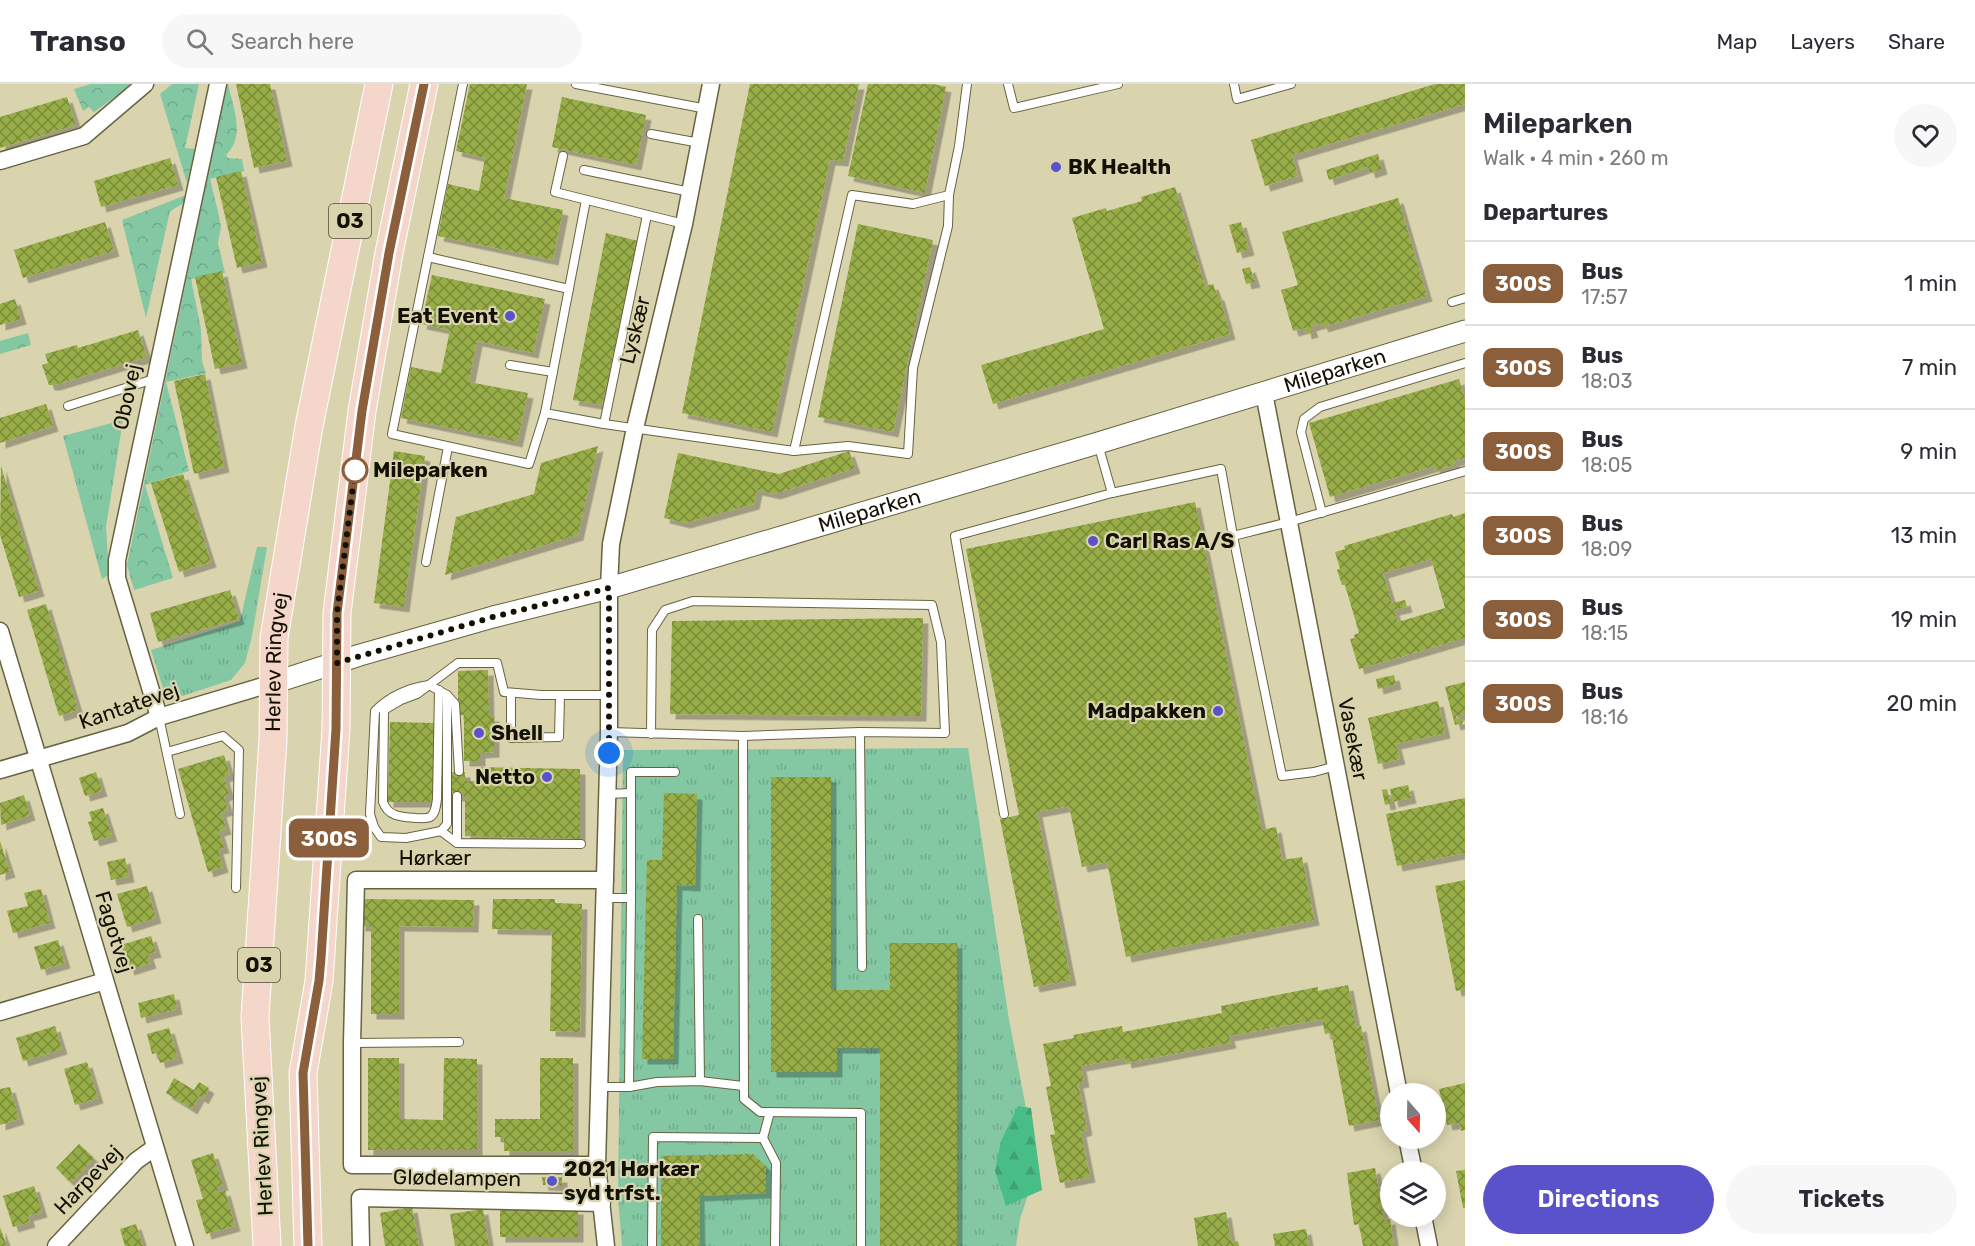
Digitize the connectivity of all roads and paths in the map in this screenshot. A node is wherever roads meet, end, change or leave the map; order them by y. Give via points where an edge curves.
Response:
1 (145, 84) edge
2 (218, 84) edge
3 (463, 84) edge
4 (576, 84) edge
5 (711, 84) edge
6 (967, 84) edge
7 (1008, 84) edge
8 (1118, 84) edge
9 (1234, 84) edge
10 (1291, 84) edge
11 (379, 85) edge
12 (423, 89) edge
13 (706, 109) junction
14 (651, 134) dead end
15 (700, 143) junction
16 (563, 156) dead end
17 (0, 161) edge
18 (584, 170) dead end
19 (690, 192) junction
20 (949, 195) junction
21 (586, 200) junction
22 (646, 214) junction
23 (684, 224) junction
24 (428, 257) junction
25 (569, 289) junction
26 (1465, 298) edge
27 (1452, 302) dead end
28 (1463, 335) edge
29 (1465, 363) edge
30 (510, 365) dead end
31 (553, 372) junction
32 (154, 380) junction
33 (1264, 393) junction
34 (68, 406) dead end
35 (545, 413) junction
36 (604, 424) junction
37 (635, 428) junction
38 (1098, 443) junction
39 (448, 447) junction
40 (794, 451) junction
41 (1465, 471) edge
42 (1112, 493) junction
43 (1322, 513) junction
44 (1289, 522) junction
45 (1233, 536) junction
46 (426, 562) dead end
47 (609, 588) junction
48 (0, 631) edge
49 (337, 663) junction
50 (273, 684) junction
51 (429, 685) junction
52 (443, 693) junction
53 (511, 693) junction
54 (609, 695) junction
55 (560, 696) junction
56 (159, 717) junction
57 (609, 732) junction
58 (860, 732) junction
59 (651, 734) junction
60 (743, 736) junction
61 (167, 752) junction
62 (39, 759) junction
63 (1336, 766) junction
64 (0, 771) edge
65 (459, 771) dead end
66 (675, 772) dead end
67 (608, 794) junction
68 (631, 794) junction
69 (457, 796) dead end
70 (180, 814) dead end
71 (1004, 814) dead end
72 (441, 831) junction
73 (457, 843) junction
74 (581, 844) dead end
75 (605, 880) junction
76 (236, 888) dead end
77 (605, 898) junction
78 (631, 898) junction
79 (698, 919) dead end
80 (862, 967) dead end
81 (105, 981) junction
82 (0, 1012) edge
83 (459, 1042) dead end
84 (352, 1043) junction
85 (700, 1081) junction
86 (1397, 1083) edge
87 (743, 1086) junction
88 (600, 1087) junction
89 (628, 1087) junction
90 (770, 1112) junction
91 (763, 1138) junction
92 (154, 1148) junction
93 (597, 1165) junction
94 (602, 1203) junction
95 (1426, 1227) edge
96 (56, 1246) edge
97 (185, 1246) edge
98 (267, 1246) edge
99 (308, 1246) edge
100 (361, 1246) edge
101 (606, 1246) edge
102 (652, 1246) edge
103 (775, 1246) edge
104 (861, 1246) edge
105 (1430, 1246) edge

1 - 17 street via 84,136
2 - 32 street, Obovej
3 - 24 lane
4 - 13 lane
5 - 13 street, Lyskær
6 - 20 lane
7 - 8 lane via 1014,108
9 - 10 lane via 1238,99
11 - 50 main road, Herlev Ringvej / O3 via 309,426 274,638
12 - 49 main road, Herlev Ringvej / O3 via 362,411 337,613
13 - 15 street, Lyskær
14 - 15 lane
15 - 19 street, Lyskær
16 - 21 lane via 555,192
18 - 19 lane
19 - 23 street, Lyskær
20 - 40 lane via 913,204 852,195
20 - 40 lane via 948,226 913,368 908,454 848,446
21 - 22 lane
21 - 25 lane
22 - 23 lane
22 - 36 lane
23 - 37 street, Lyskær
24 - 25 lane
24 - 39 lane via 392,434
25 - 31 lane
26 - 27 lane
28 - 33 street, Mileparken
29 - 43 lane via 1320,407 1305,418 1301,432
30 - 31 lane
31 - 35 lane
32 - 34 lane
32 - 56 street, Obovej via 117,560 117,578
33 - 38 street, Mileparken
33 - 44 street, Vasekær
35 - 36 lane
35 - 39 lane via 529,464
36 - 37 lane
37 - 40 lane
37 - 47 street, Lyskær via 611,544
38 - 42 lane
38 - 47 street, Mileparken
39 - 46 lane
41 - 43 lane
42 - 45 lane via 1221,469
42 - 71 lane via 955,536
43 - 44 lane
44 - 45 lane
44 - 63 street, Vasekær
45 - 63 lane via 1282,776
47 - 49 street, Mileparken
47 - 54 street
48 - 62 street, Fagotvej
49 - 50 street, Mileparken
49 - 99 main road, Herlev Ringvej / O3 via 336,735 319,981 303,1073
50 - 56 street, Kantatevej
50 - 98 main road, Herlev Ringvej / O3 via 255,1017
51 - 52 lane
51 - 52 lane via 384,710 383,802 397,816 427,818 435,810
51 - 53 lane via 458,663 497,663 504,692
51 - 72 lane via 387,699 375,711 370,814 381,837 406,838
52 - 65 lane via 455,704
52 - 72 lane via 447,824
53 - 55 lane
53 - 55 lane via 511,738 559,737
54 - 55 lane
54 - 57 street
56 - 61 lane
56 - 62 street, Kantatevej via 128,733
57 - 59 lane
57 - 67 street
58 - 59 lane via 945,733 941,642 932,605 693,601 665,610 652,630
58 - 60 lane
58 - 80 lane
59 - 60 lane
60 - 87 lane
61 - 70 lane
61 - 76 lane via 223,736 240,750
62 - 64 street, Kantatevej
62 - 81 street, Fagotvej
63 - 86 street, Vasekær
66 - 68 lane via 631,772
67 - 68 lane
67 - 75 street
68 - 78 lane
69 - 73 lane
72 - 73 lane
73 - 74 lane
75 - 77 street
75 - 84 street, Hørkær via 356,880
77 - 78 lane
77 - 88 street
78 - 89 lane
79 - 85 lane
81 - 82 street
81 - 92 street, Fagotvej
83 - 84 lane
84 - 93 street, Hørkær via 352,1165
85 - 87 lane
85 - 89 lane
87 - 90 lane via 744,1099 760,1112
88 - 89 lane
88 - 93 street
90 - 91 lane
90 - 104 lane via 861,1113
91 - 102 lane via 653,1137
91 - 103 lane via 776,1163
92 - 96 street, Harpevej via 136,1161
92 - 97 street, Fagotvej
93 - 94 street
94 - 100 street, Glødelampen via 360,1198
94 - 101 street
95 - 105 street

